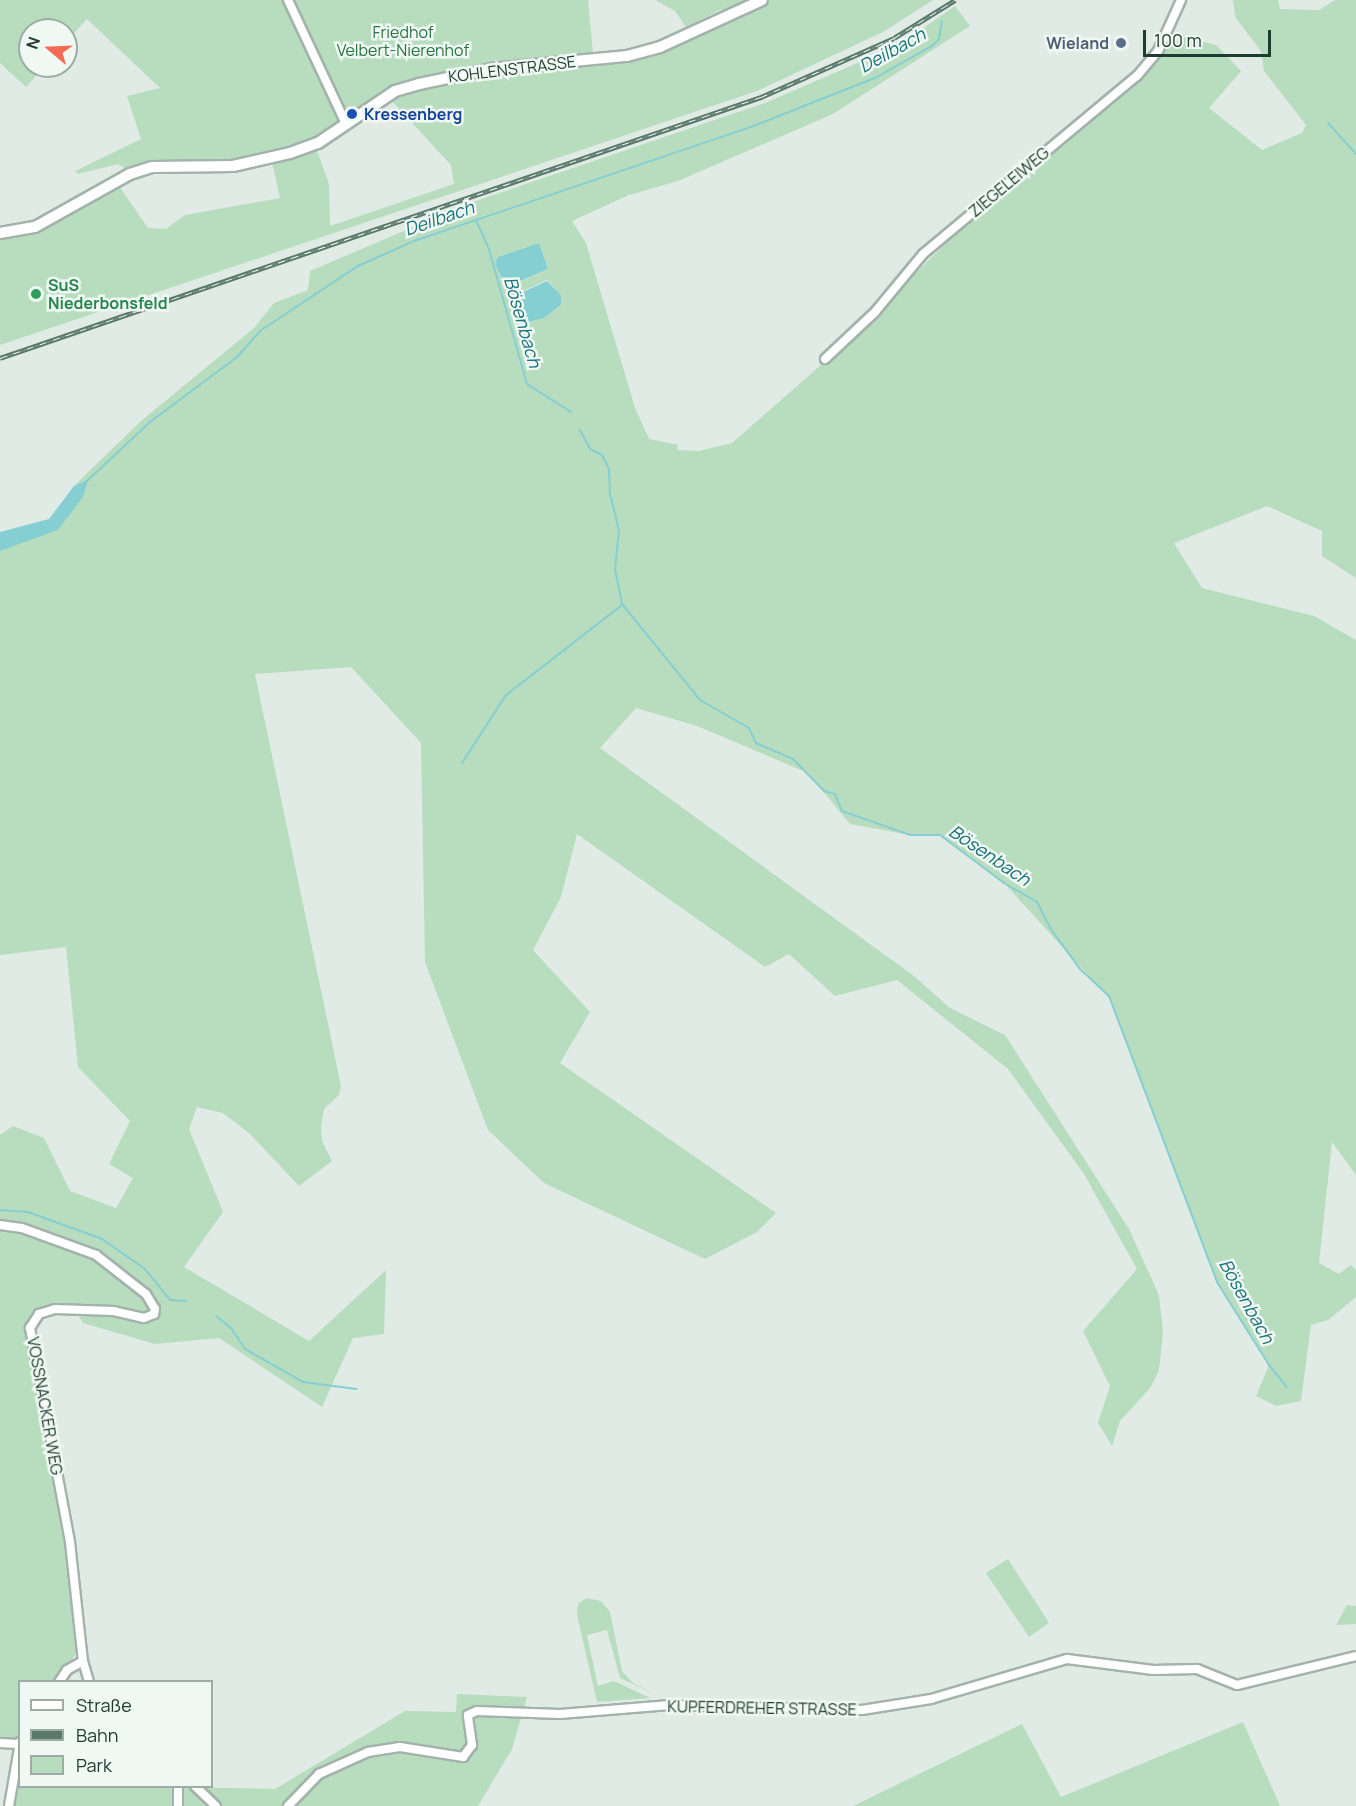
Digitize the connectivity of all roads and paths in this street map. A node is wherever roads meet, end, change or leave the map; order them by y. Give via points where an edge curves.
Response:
1 (288, 0) edge
2 (762, 0) edge
3 (1181, 0) edge
4 (346, 124) junction
5 (0, 233) edge
6 (825, 359) dead end
7 (0, 1225) edge
8 (1356, 1656) edge
9 (83, 1661) junction
10 (60, 1680) edge
11 (88, 1680) edge
12 (0, 1743) edge
13 (18, 1743) edge
14 (18, 1749) edge
15 (178, 1788) edge
16 (197, 1788) edge
17 (9, 1806) edge
18 (178, 1806) edge
19 (216, 1806) edge
20 (288, 1806) edge

1 - 4 street
2 - 4 main road, KOHLENSTRASSE via 660,47 627,56 491,69 419,84 373,103
3 - 6 street, ZIEGELEIWEG via 1158,51 1137,76 923,254 876,312
4 - 5 main road, KOHLENSTRASSE via 318,142 260,161 152,167 130,174 35,227
7 - 9 street, VOSSNACKER WEG via 22,1228 96,1255 146,1294 155,1309 154,1314 144,1318 114,1311 55,1309 39,1314 30,1328 70,1542
8 - 20 street, KUPFERDREHER STRASSE via 1242,1685 1197,1669 1153,1670 1067,1659 931,1699 862,1710 664,1705 560,1714 477,1711 468,1715 472,1745 463,1757 400,1747 374,1750 319,1774
9 - 10 street via 67,1670
9 - 11 street
12 - 13 street
14 - 17 street
15 - 18 street
16 - 19 street

